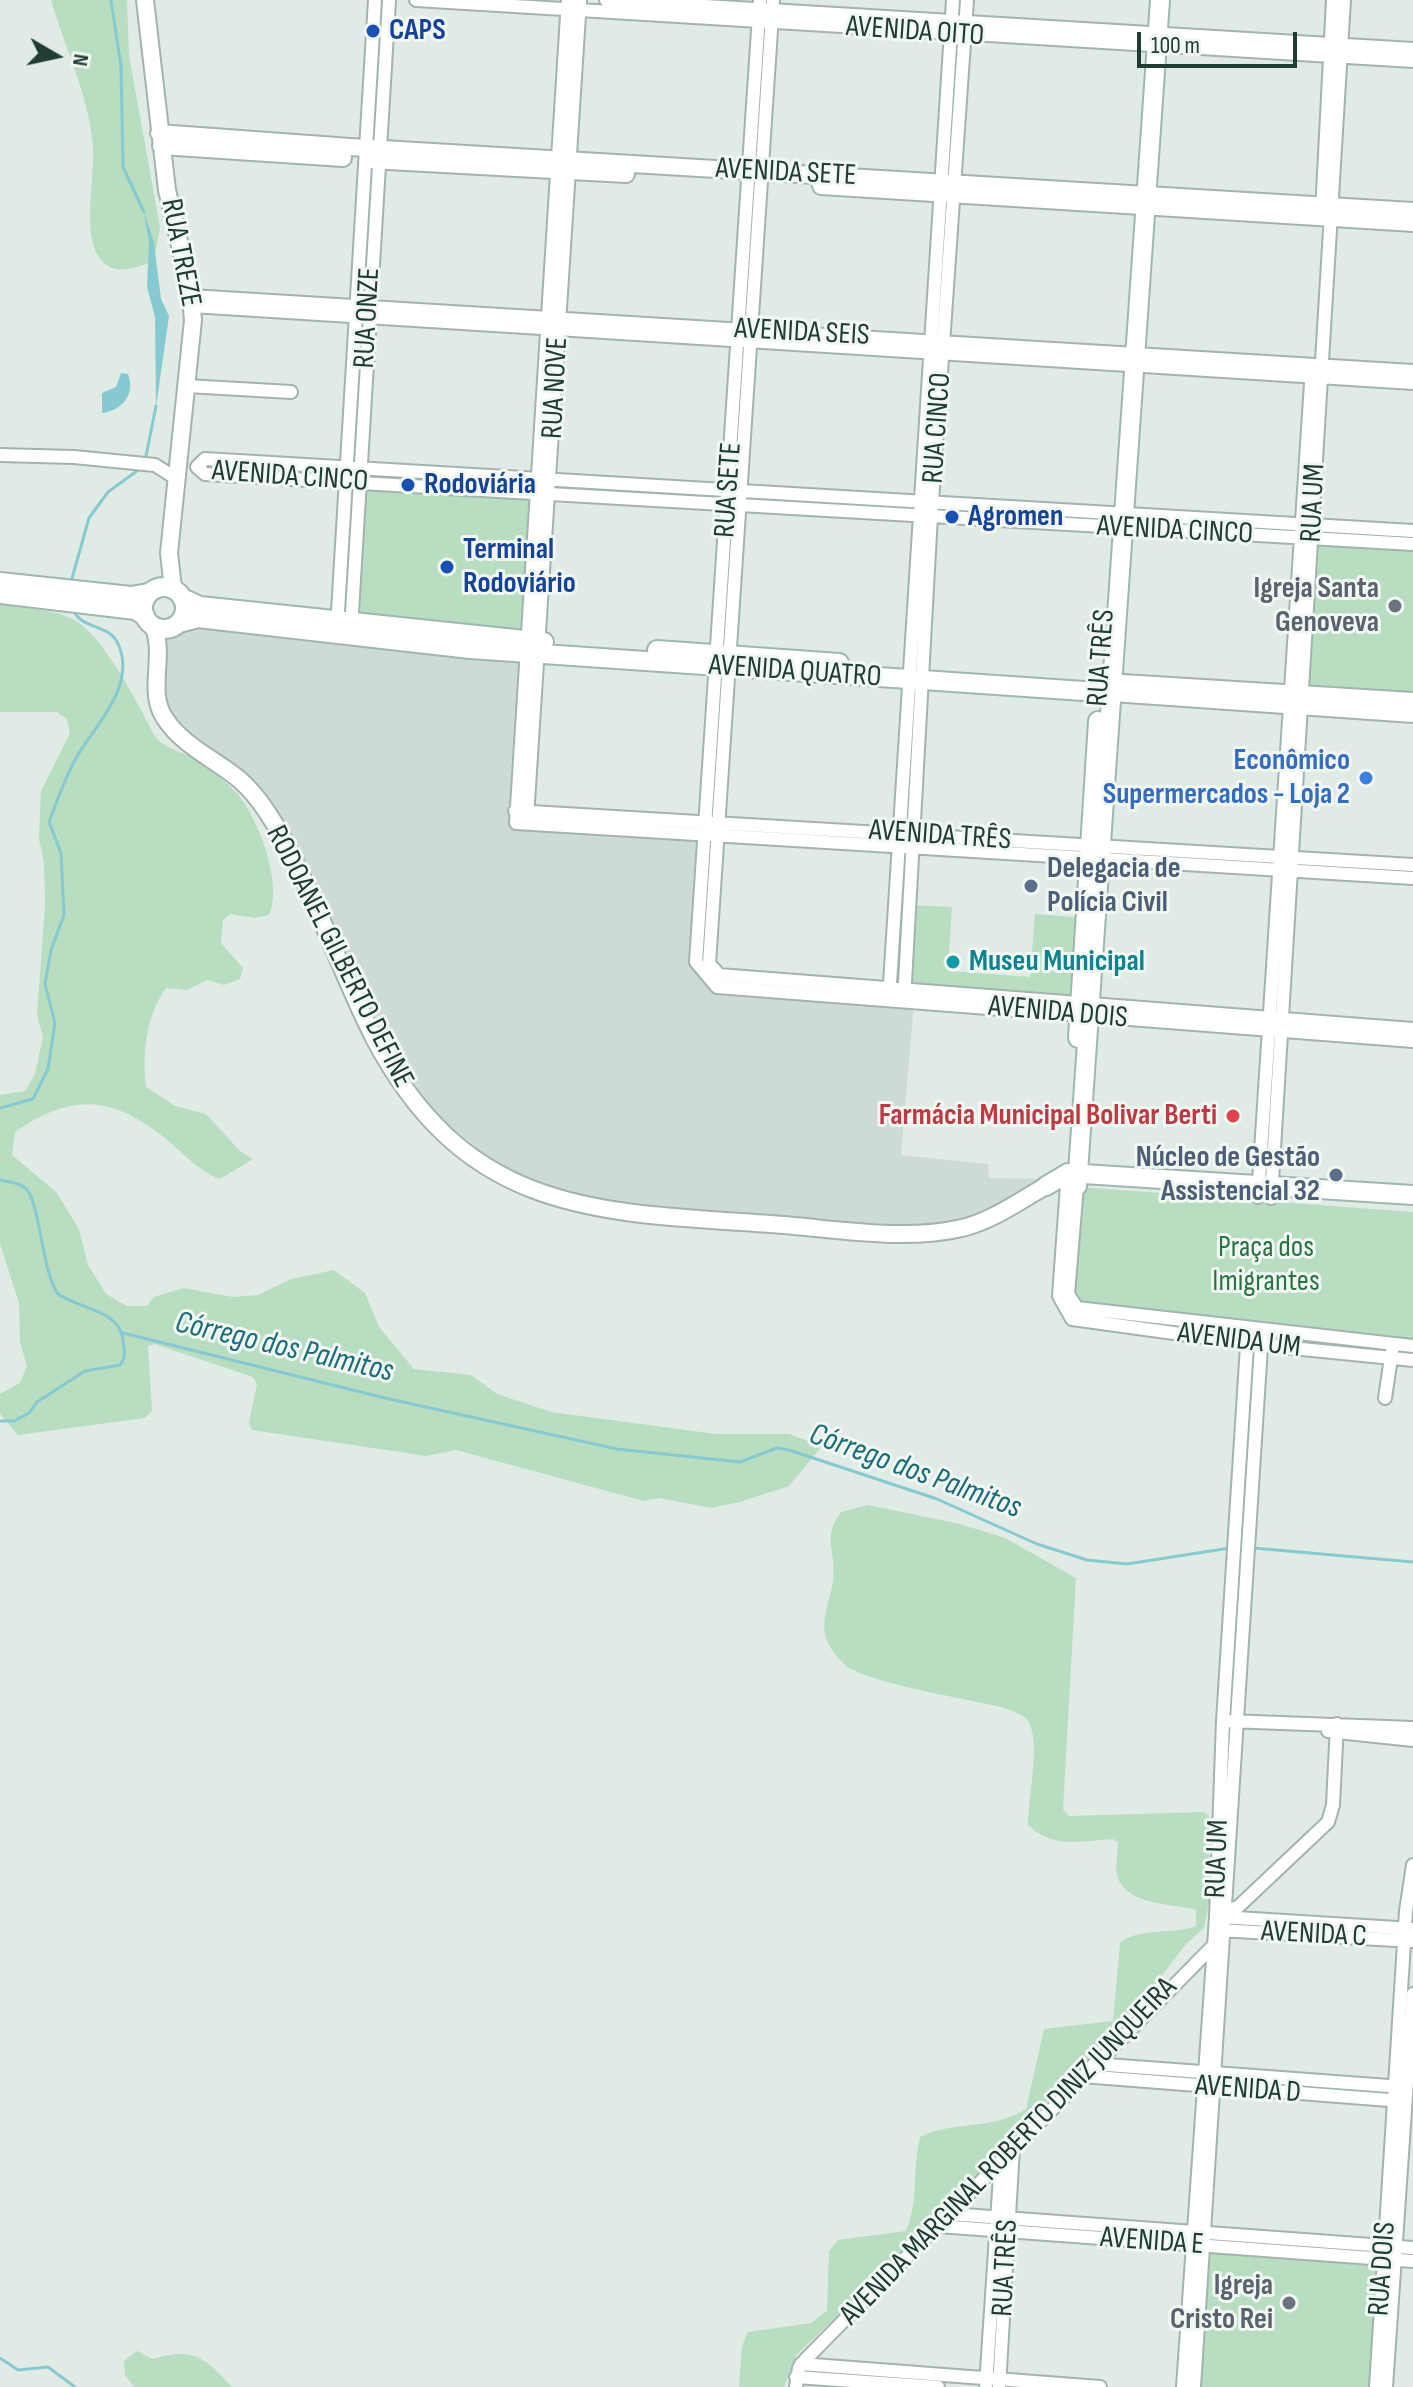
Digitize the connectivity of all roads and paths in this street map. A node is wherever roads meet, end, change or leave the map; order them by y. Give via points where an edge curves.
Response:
1 (145, 0) edge
2 (375, 0) edge
3 (389, 0) edge
4 (416, 0) edge
5 (606, 0) edge
6 (953, 0) edge
7 (967, 0) edge
8 (1148, 0) edge
9 (1160, 0) edge
10 (1333, 0) edge
11 (1344, 0) edge
12 (574, 5) edge
13 (766, 11) edge
14 (958, 29) junction
15 (1151, 40) junction
16 (1413, 49) edge
17 (1336, 50) junction
18 (1413, 61) edge
19 (160, 139) junction
20 (372, 154) junction
21 (564, 165) junction
22 (755, 176) junction
23 (948, 188) junction
24 (1140, 200) junction
25 (1413, 211) edge
26 (1326, 212) junction
27 (1413, 223) edge
28 (192, 301) junction
29 (362, 313) junction
30 (554, 324) junction
31 (744, 336) junction
32 (937, 347) junction
33 (1128, 359) junction
34 (1316, 371) junction
35 (1413, 371) edge
36 (1413, 383) edge
37 (187, 386) junction
38 (291, 392) dead end
39 (0, 455) edge
40 (353, 468) junction
41 (177, 479) junction
42 (545, 480) junction
43 (352, 482) junction
44 (544, 494) junction
45 (660, 494) junction
46 (734, 498) junction
47 (926, 509) junction
48 (1117, 521) junction
49 (1308, 531) junction
50 (1413, 531) edge
51 (1413, 544) edge
52 (0, 582) edge
53 (164, 592) junction
54 (0, 594) edge
55 (56, 595) junction
56 (114, 601) junction
57 (268, 619) junction
58 (149, 621) junction
59 (176, 625) junction
60 (344, 628) junction
61 (533, 648) junction
62 (159, 660) junction
63 (724, 661) junction
64 (916, 674) junction
65 (1107, 687) junction
66 (1296, 700) junction
67 (1413, 701) edge
68 (1413, 714) edge
69 (521, 818) junction
70 (714, 821) junction
71 (913, 834) junction
72 (712, 836) junction
73 (899, 840) junction
74 (912, 848) junction
75 (1096, 852) junction
76 (1285, 864) junction
77 (1413, 865) edge
78 (1413, 878) edge
79 (711, 973) joint
80 (890, 993) junction
81 (905, 994) junction
82 (1086, 1009) junction
83 (1277, 1024) junction
84 (1413, 1029) edge
85 (1413, 1041) edge
86 (1073, 1179) junction
87 (1046, 1186) joint
88 (1265, 1191) junction
89 (1413, 1195) edge
90 (1413, 1207) edge
91 (1070, 1310) joint
92 (1247, 1336) junction
93 (1261, 1338) junction
94 (1392, 1344) junction
95 (1413, 1346) edge
96 (1391, 1359) junction
97 (1413, 1360) edge
98 (1385, 1398) dead end
99 (1230, 1721) junction
100 (1337, 1728) junction
101 (1413, 1728) edge
102 (1413, 1740) edge
103 (1413, 1865) edge
104 (1220, 1925) junction
105 (1409, 1935) edge
106 (1413, 1994) edge
107 (1094, 2064) junction
108 (1082, 2076) junction
109 (1208, 2080) junction
110 (1404, 2094) edge
111 (1013, 2148) junction
112 (1001, 2161) junction
113 (950, 2214) junction
114 (1003, 2225) junction
115 (938, 2226) junction
116 (1198, 2239) junction
117 (1413, 2248) edge
118 (1390, 2253) junction
119 (1413, 2261) edge
120 (803, 2376) edge
121 (992, 2383) edge
122 (938, 2387) edge
123 (1100, 2387) edge
124 (1183, 2387) edge
125 (1194, 2387) edge
126 (1376, 2387) edge
127 (1386, 2387) edge

1 - 19 street, RUA TREZE
2 - 20 street, RUA ONZE
3 - 20 street, RUA ONZE
4 - 12 street, AVENIDA OITO
5 - 13 street, AVENIDA OITO
6 - 14 street, RUA CINCO
7 - 14 street, RUA CINCO
8 - 15 main road, RUA TRÊS
9 - 15 main road, RUA TRÊS
10 - 17 street, RUA UM
11 - 17 street, RUA UM
12 - 13 street, AVENIDA OITO
12 - 21 street, RUA NOVE
13 - 14 street, AVENIDA OITO
13 - 22 street, RUA SETE
14 - 15 street, AVENIDA OITO
14 - 23 street, RUA CINCO
15 - 17 street, AVENIDA OITO
15 - 24 main road, RUA TRÊS
16 - 17 street, AVENIDA OITO
17 - 18 street, AVENIDA OITO
17 - 26 street, RUA UM
19 - 20 street, AVENIDA SETE
19 - 28 street, RUA TREZE
20 - 21 street, AVENIDA SETE
20 - 29 street, RUA ONZE
21 - 22 street, AVENIDA SETE
21 - 30 street, RUA NOVE
22 - 23 street, AVENIDA SETE
22 - 31 street, RUA SETE
23 - 24 street, AVENIDA SETE
23 - 32 street, RUA CINCO
24 - 26 street, AVENIDA SETE
24 - 33 main road, RUA TRÊS
25 - 26 street, AVENIDA SETE
26 - 27 street, AVENIDA SETE
26 - 34 street, RUA UM
28 - 29 street, AVENIDA SEIS
28 - 37 street, RUA TREZE
29 - 30 street, AVENIDA SEIS
29 - 40 street, RUA ONZE
30 - 31 street, AVENIDA SEIS
30 - 42 street, RUA NOVE
31 - 32 street, AVENIDA SEIS
31 - 46 street, RUA SETE
32 - 33 street, AVENIDA SEIS
32 - 47 street, RUA CINCO
33 - 34 street, AVENIDA SEIS
33 - 48 main road, RUA TRÊS
34 - 35 street, AVENIDA SEIS
34 - 36 street, AVENIDA SEIS
34 - 49 street, RUA UM
37 - 38 street
37 - 41 street, RUA TREZE
39 - 41 street via 155,465
40 - 42 street, AVENIDA CINCO
40 - 43 street, RUA ONZE
40 - 43 street, AVENIDA CINCO via 205,459 197,467 205,474
41 - 53 street, RUA TREZE
42 - 44 street, RUA NOVE
42 - 45 street, AVENIDA CINCO
43 - 44 street, AVENIDA CINCO
43 - 60 street, RUA ONZE
44 - 45 street, AVENIDA CINCO
44 - 61 street, RUA NOVE
45 - 46 street, AVENIDA CINCO
46 - 47 street, AVENIDA CINCO
46 - 63 street, RUA SETE
47 - 48 street, AVENIDA CINCO
47 - 64 street, RUA CINCO
48 - 49 street, AVENIDA CINCO
48 - 65 main road, RUA TRÊS
49 - 50 street, AVENIDA CINCO
49 - 51 street, AVENIDA CINCO
49 - 66 street, RUA UM
52 - 55 main road
53 - 56 main road, AVENIDA QUATRO
53 - 57 main road, AVENIDA QUATRO via 200,606
53 - 58 main road via 143,605
53 - 59 main road via 185,609
54 - 55 main road
55 - 56 main road
56 - 58 main road, AVENIDA QUATRO
57 - 59 main road, AVENIDA QUATRO via 198,618
57 - 60 main road, AVENIDA QUATRO
58 - 59 main road, AVENIDA QUATRO
58 - 62 street, RODOANEL GILBERTO DEFINE
59 - 62 street, RODOANEL GILBERTO DEFINE
60 - 61 main road, AVENIDA QUATRO
61 - 63 main road, AVENIDA QUATRO
61 - 69 street, RUA NOVE
62 - 87 street, RODOANEL GILBERTO DEFINE via 158,700 165,720 185,742 241,781 270,818 396,1078 446,1135 494,1172 549,1198 603,1211 901,1233 964,1227
63 - 64 main road, AVENIDA QUATRO
63 - 70 street, RUA SETE
64 - 65 main road, AVENIDA QUATRO
64 - 71 street, RUA CINCO
64 - 73 street, RUA CINCO
65 - 66 street, AVENIDA QUATRO
65 - 75 main road, RUA TRÊS
66 - 67 street, AVENIDA QUATRO
66 - 68 street, AVENIDA QUATRO
66 - 76 street, RUA UM
69 - 70 street, AVENIDA TRÊS
69 - 72 street, AVENIDA TRÊS
70 - 72 street, RUA SETE
70 - 73 street, AVENIDA TRÊS
71 - 73 street, AVENIDA TRÊS
71 - 74 street, RUA CINCO
71 - 75 street, AVENIDA TRÊS
72 - 73 street, AVENIDA TRÊS
72 - 79 street, RUA SETE via 705,930 696,962
73 - 74 street, AVENIDA TRÊS
73 - 80 street, RUA CINCO
74 - 75 street, AVENIDA TRÊS
74 - 81 street, RUA CINCO
75 - 76 street, AVENIDA TRÊS
75 - 82 main road, RUA TRÊS
76 - 77 street, AVENIDA TRÊS
76 - 78 street, AVENIDA TRÊS
76 - 83 street, RUA UM
79 - 80 street, AVENIDA DOIS
80 - 81 street, AVENIDA DOIS
81 - 82 street, AVENIDA DOIS
82 - 83 street, AVENIDA DOIS
82 - 86 main road, RUA TRÊS
83 - 84 street, AVENIDA DOIS
83 - 85 street, AVENIDA DOIS
83 - 88 street, RUA UM
86 - 87 main road, RODOANEL GILBERTO DEFINE
86 - 88 main road, RODOANEL GILBERTO DEFINE
86 - 91 street, RUA TRÊS via 1059,1296
88 - 89 main road
88 - 90 main road
91 - 92 street, AVENIDA UM
92 - 93 street, AVENIDA UM
92 - 99 street, RUA UM via 1232,1567
93 - 94 street, AVENIDA UM
93 - 96 street, AVENIDA UM
93 - 99 street, RUA UM
94 - 95 street, AVENIDA UM
94 - 96 street
96 - 97 street, AVENIDA UM
96 - 98 street
99 - 100 street
99 - 104 street, RUA UM
100 - 101 street
100 - 102 street
100 - 104 street, AVENIDA MARGINAL ROBERTO DINIZ JUNQUEIRA via 1328,1822
103 - 105 street, RUA DOIS
104 - 105 street, AVENIDA C
104 - 107 street, AVENIDA MARGINAL ROBERTO DINIZ JUNQUEIRA
104 - 109 street, RUA UM
105 - 110 street, RUA DOIS
106 - 110 street, RUA DOIS
107 - 108 street, AVENIDA MARGINAL ROBERTO DINIZ JUNQUEIRA
107 - 109 street, AVENIDA D
108 - 109 street, AVENIDA D
108 - 111 street, AVENIDA MARGINAL ROBERTO DINIZ JUNQUEIRA
109 - 110 street, AVENIDA D
109 - 116 street, RUA UM
110 - 118 street, RUA DOIS
111 - 112 street, AVENIDA MARGINAL ROBERTO DINIZ JUNQUEIRA
111 - 114 street, RUA TRÊS
112 - 113 street, AVENIDA MARGINAL ROBERTO DINIZ JUNQUEIRA
112 - 114 street, RUA TRÊS
113 - 114 street, AVENIDA E
113 - 115 street, AVENIDA MARGINAL ROBERTO DINIZ JUNQUEIRA
114 - 115 street, AVENIDA E
114 - 116 street, AVENIDA E
114 - 121 street, RUA TRÊS
115 - 120 street, AVENIDA MARGINAL ROBERTO DINIZ JUNQUEIRA via 815,2350
116 - 118 street, AVENIDA E
116 - 124 street, RUA UM
116 - 125 street, RUA UM
117 - 118 street, AVENIDA E
118 - 119 street, AVENIDA E
118 - 126 street, RUA DOIS
118 - 127 street, RUA DOIS
120 - 121 street
120 - 122 street
121 - 123 street

